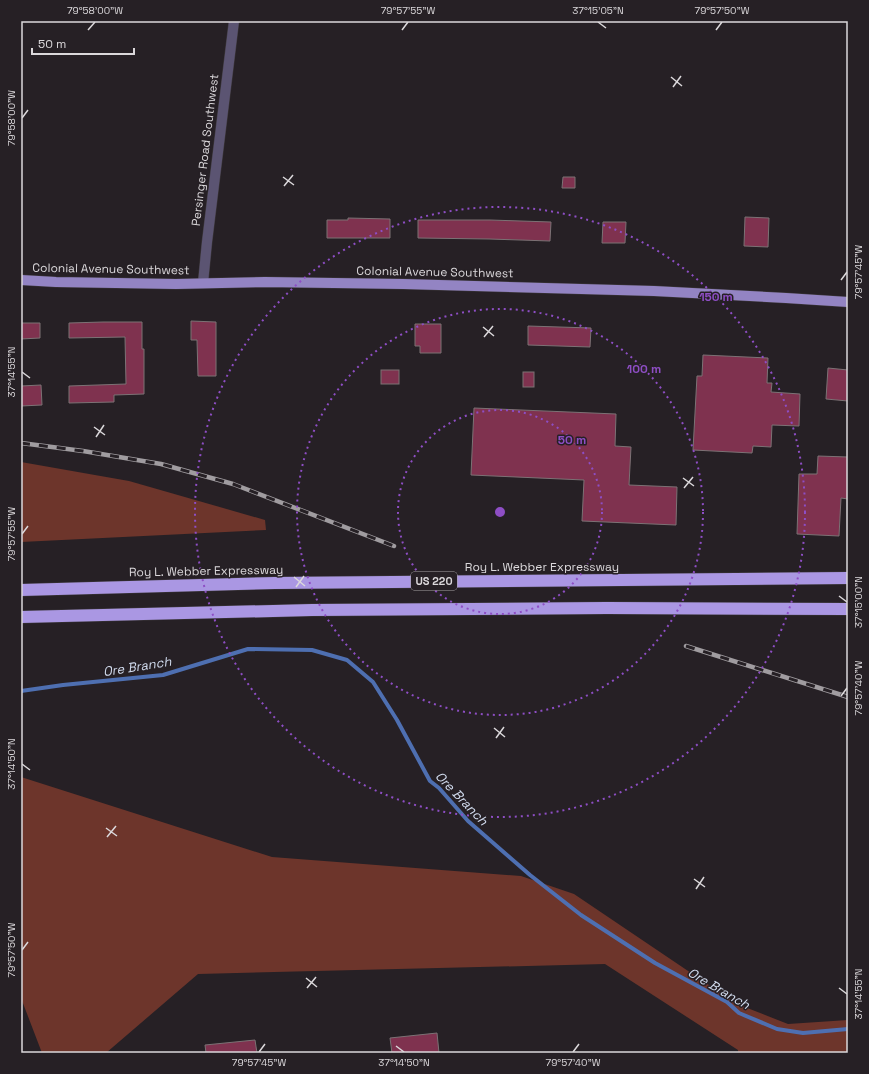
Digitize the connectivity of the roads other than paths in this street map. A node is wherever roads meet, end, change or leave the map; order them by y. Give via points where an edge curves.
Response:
1 (234, 21) edge
2 (21, 280) edge
3 (203, 283) junction
4 (848, 302) edge
5 (848, 578) edge
6 (21, 590) edge
7 (848, 609) edge
8 (21, 617) edge

1 - 3 street, Persinger Road Southwest
2 - 3 main road, Colonial Avenue Southwest
3 - 4 main road, Colonial Avenue Southwest via 403,284 654,291
5 - 6 highway, Roy L. Webber Expressway / US 220 via 337,582
7 - 8 highway via 319,610

